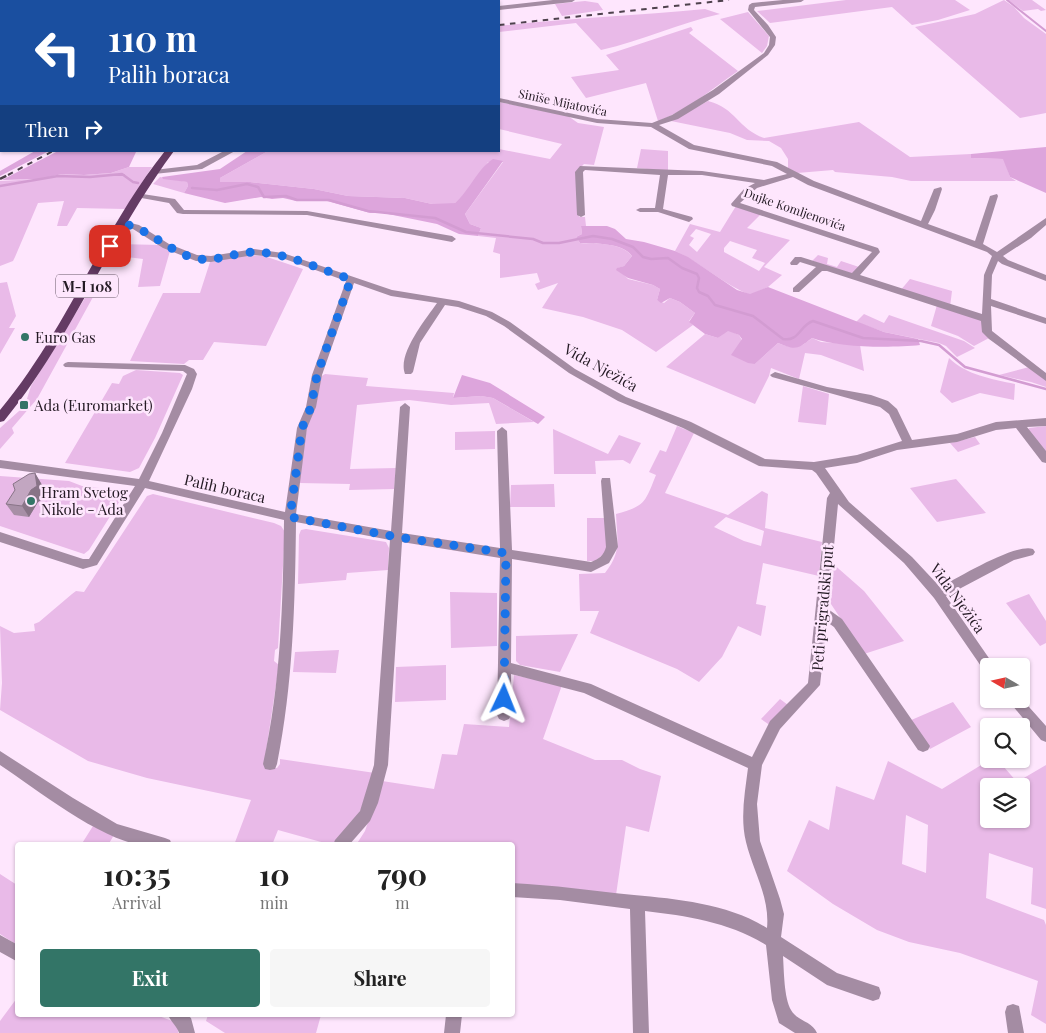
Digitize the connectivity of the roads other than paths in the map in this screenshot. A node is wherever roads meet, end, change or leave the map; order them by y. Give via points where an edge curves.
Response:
1 (572, 0) edge
2 (801, 0) edge
3 (500, 8) edge
4 (500, 100) edge
5 (653, 125) junction
6 (169, 152) edge
7 (229, 152) edge
8 (154, 172) junction
9 (664, 173) junction
10 (795, 174) junction
11 (762, 182) junction
12 (938, 189) dead end
13 (139, 195) junction
14 (994, 196) dead end
15 (640, 210) dead end
16 (659, 210) junction
17 (581, 215) dead end
18 (689, 219) dead end
19 (1046, 221) edge
20 (122, 224) junction
21 (923, 225) junction
22 (452, 239) dead end
23 (978, 245) junction
24 (997, 256) junction
25 (794, 264) dead end
26 (828, 268) junction
27 (853, 277) junction
28 (1046, 278) edge
29 (351, 279) junction
30 (796, 290) dead end
31 (443, 301) junction
32 (986, 301) junction
33 (986, 319) junction
34 (1046, 321) edge
35 (68, 365) dead end
36 (408, 372) dead end
37 (775, 375) dead end
38 (1046, 378) edge
39 (406, 407) dead end
40 (0, 418) edge
41 (1046, 422) edge
42 (1019, 424) junction
43 (502, 430) dead end
44 (909, 444) junction
45 (1046, 458) edge
46 (0, 464) edge
47 (814, 466) junction
48 (0, 471) edge
49 (58, 473) junction
50 (606, 481) dead end
51 (142, 484) junction
52 (836, 492) junction
53 (290, 517) junction
54 (0, 537) edge
55 (397, 537) junction
56 (1029, 552) dead end
57 (506, 553) junction
58 (938, 594) junction
59 (822, 612) junction
60 (982, 658) edge
61 (505, 668) junction
62 (1022, 708) edge
63 (504, 715) dead end
64 (1046, 736) edge
65 (923, 746) dead end
66 (0, 757) edge
67 (270, 764) dead end
68 (755, 765) junction
69 (155, 842) edge
70 (343, 842) edge
71 (515, 890) edge
72 (637, 902) junction
73 (773, 940) junction
74 (0, 943) edge
75 (15, 952) edge
76 (873, 993) dead end
77 (1013, 1012) dead end
78 (178, 1017) edge
79 (454, 1017) edge
80 (785, 1017) junction
81 (187, 1033) edge
82 (452, 1033) edge
83 (641, 1033) edge
84 (790, 1033) edge
85 (809, 1033) edge
86 (1016, 1033) edge

1 - 3 street
2 - 5 street via 752,6 773,37 770,50 716,92 675,117
4 - 5 street, Siniše Mijatovića via 597,121
5 - 10 street, Dujke Komljenovića via 692,147 774,164
6 - 8 main road, M-I 108
7 - 8 street via 199,167
8 - 13 main road, M-I 108
9 - 11 street via 702,173
9 - 16 street
9 - 17 street via 584,168 579,172
10 - 11 street, Dujke Komljenovića
10 - 21 street, Dujke Komljenovića
11 - 27 street, Dujke Komljenovića via 747,190 735,204 875,250
12 - 21 street
13 - 20 main road, M-I 108
13 - 22 street via 172,201 183,212 307,213
14 - 23 street
15 - 16 street
16 - 18 street
19 - 24 street
20 - 29 street, Vida Nježića via 136,226 166,246 196,258 268,253 293,258
20 - 40 main road, M-I 108 via 61,333
21 - 23 street, Dujke Komljenovića
23 - 24 street, Dujke Komljenovića
24 - 28 street, Dujke Komljenovića
24 - 32 street via 989,271
25 - 26 street via 798,259
26 - 27 street
26 - 30 street via 819,269
27 - 33 street
29 - 31 street, Vida Nježića via 390,293
29 - 53 street via 302,428
31 - 36 street via 417,340
31 - 47 street, Vida Nježića via 498,319 550,357 601,388 688,425 754,460 771,465
32 - 33 street
32 - 34 street
33 - 38 street via 987,332 992,337
35 - 51 street via 185,368 191,371 168,432
37 - 44 street via 884,404 893,412
39 - 55 street
41 - 42 street
42 - 44 street via 996,426 957,438
42 - 45 street
43 - 57 street
44 - 47 street via 857,459
46 - 49 street, Palih boraca
47 - 52 street, Vida Nježića
48 - 49 street, Palih boraca
49 - 51 street, Palih boraca
50 - 57 street, Palih boraca via 612,547 603,562 585,567
51 - 53 street, Palih boraca
51 - 54 street via 93,562 88,564
52 - 58 street, Vida Nježića via 845,505 908,560
52 - 59 street, Peti prigradski put via 827,545
53 - 55 street, Palih boraca
53 - 67 street via 286,669
55 - 57 street, Palih boraca
55 - 70 street via 381,766 365,816
56 - 58 street via 1011,556
57 - 61 street
58 - 60 street, Vida Nježića
59 - 65 street via 838,623
59 - 68 street, Peti prigradski put via 814,685 775,725
61 - 63 street
61 - 68 street via 586,688
62 - 64 street
66 - 69 street via 114,830
68 - 73 street, Peti prigradski put via 750,823 757,857 776,914
71 - 72 street
72 - 73 street via 716,915 753,928
72 - 83 street
73 - 76 street via 833,979
73 - 80 street, Peti prigradski put via 777,984
74 - 75 street
77 - 86 street
78 - 81 street via 185,1024
79 - 82 street
80 - 84 street, Peti prigradski put
80 - 85 street

